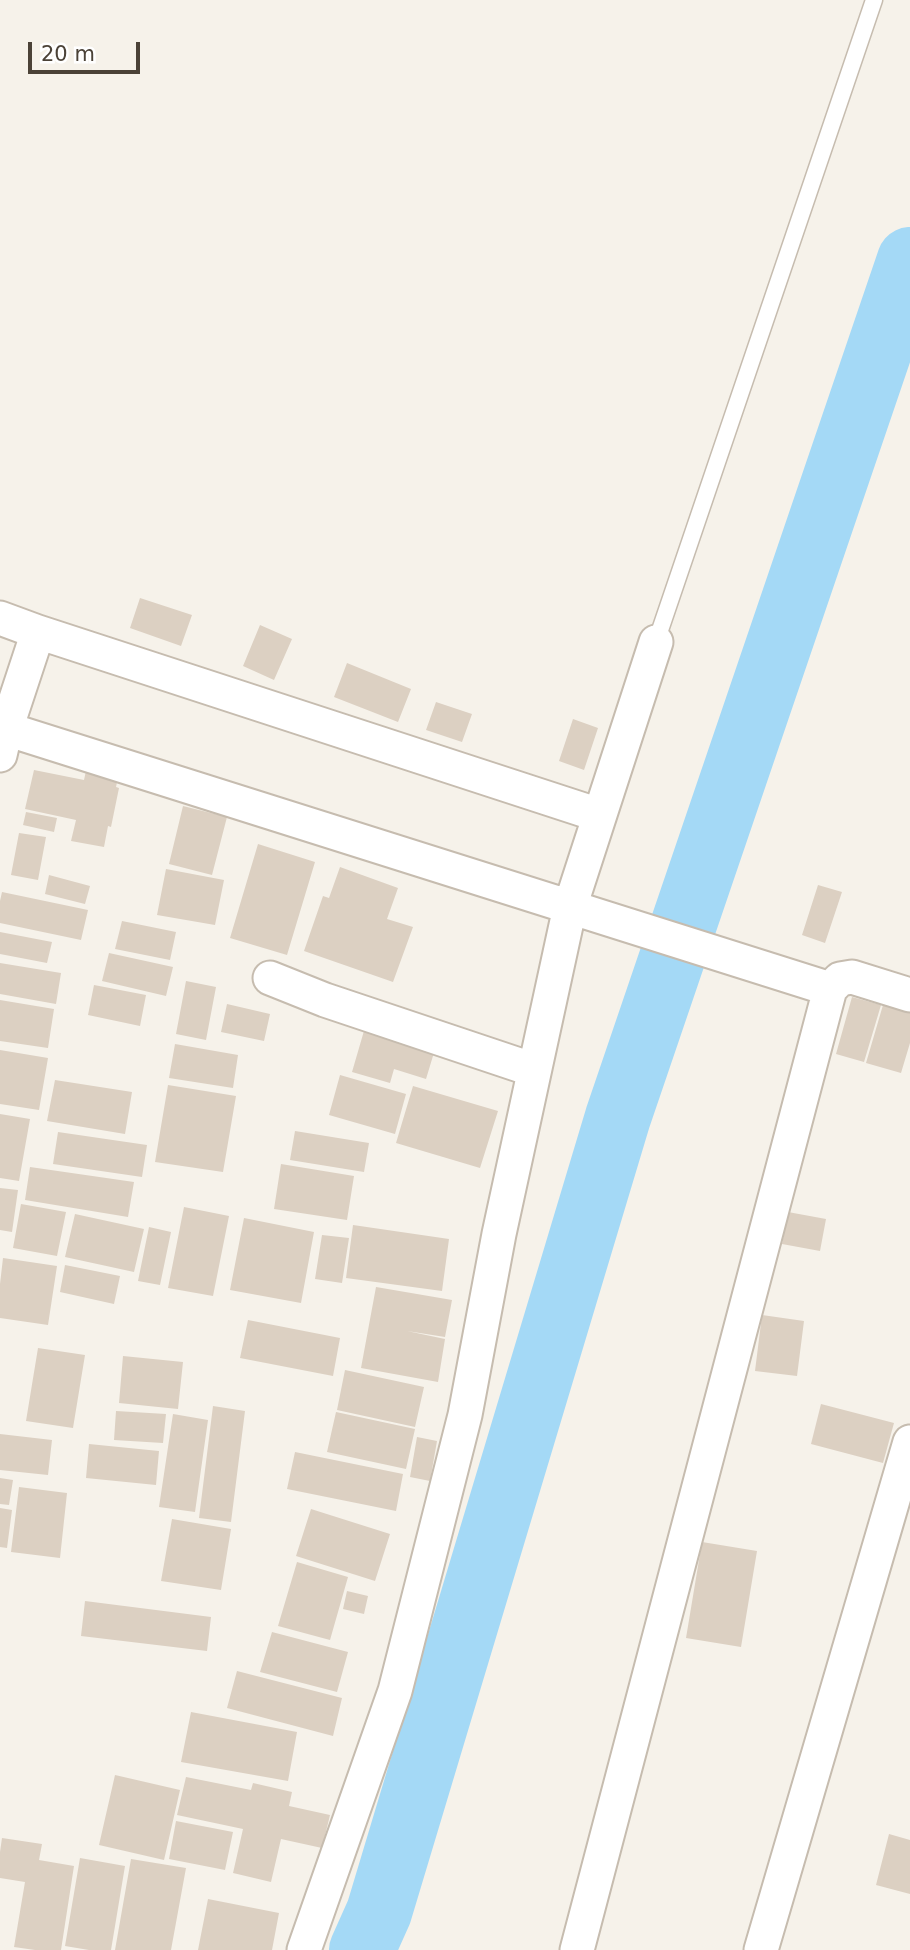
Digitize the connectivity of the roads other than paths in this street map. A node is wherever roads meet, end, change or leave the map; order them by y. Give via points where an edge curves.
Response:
1 (874, 0) edge
2 (0, 618) edge
3 (38, 632) junction
4 (656, 642) joint
5 (2, 737) edge
6 (599, 816) junction
7 (580, 911) junction
8 (270, 978) dead end
9 (830, 989) junction
10 (910, 995) edge
11 (534, 1070) junction
12 (910, 1442) edge
13 (304, 1950) edge
14 (577, 1950) edge
15 (761, 1950) edge

1 - 4 lane
2 - 3 street
3 - 5 street
3 - 6 street
4 - 6 street
5 - 7 street
6 - 7 street
7 - 9 street
7 - 11 street
8 - 11 street
9 - 10 street via 840,979 852,977
9 - 14 street
11 - 13 street via 465,1415 395,1690
12 - 15 street

